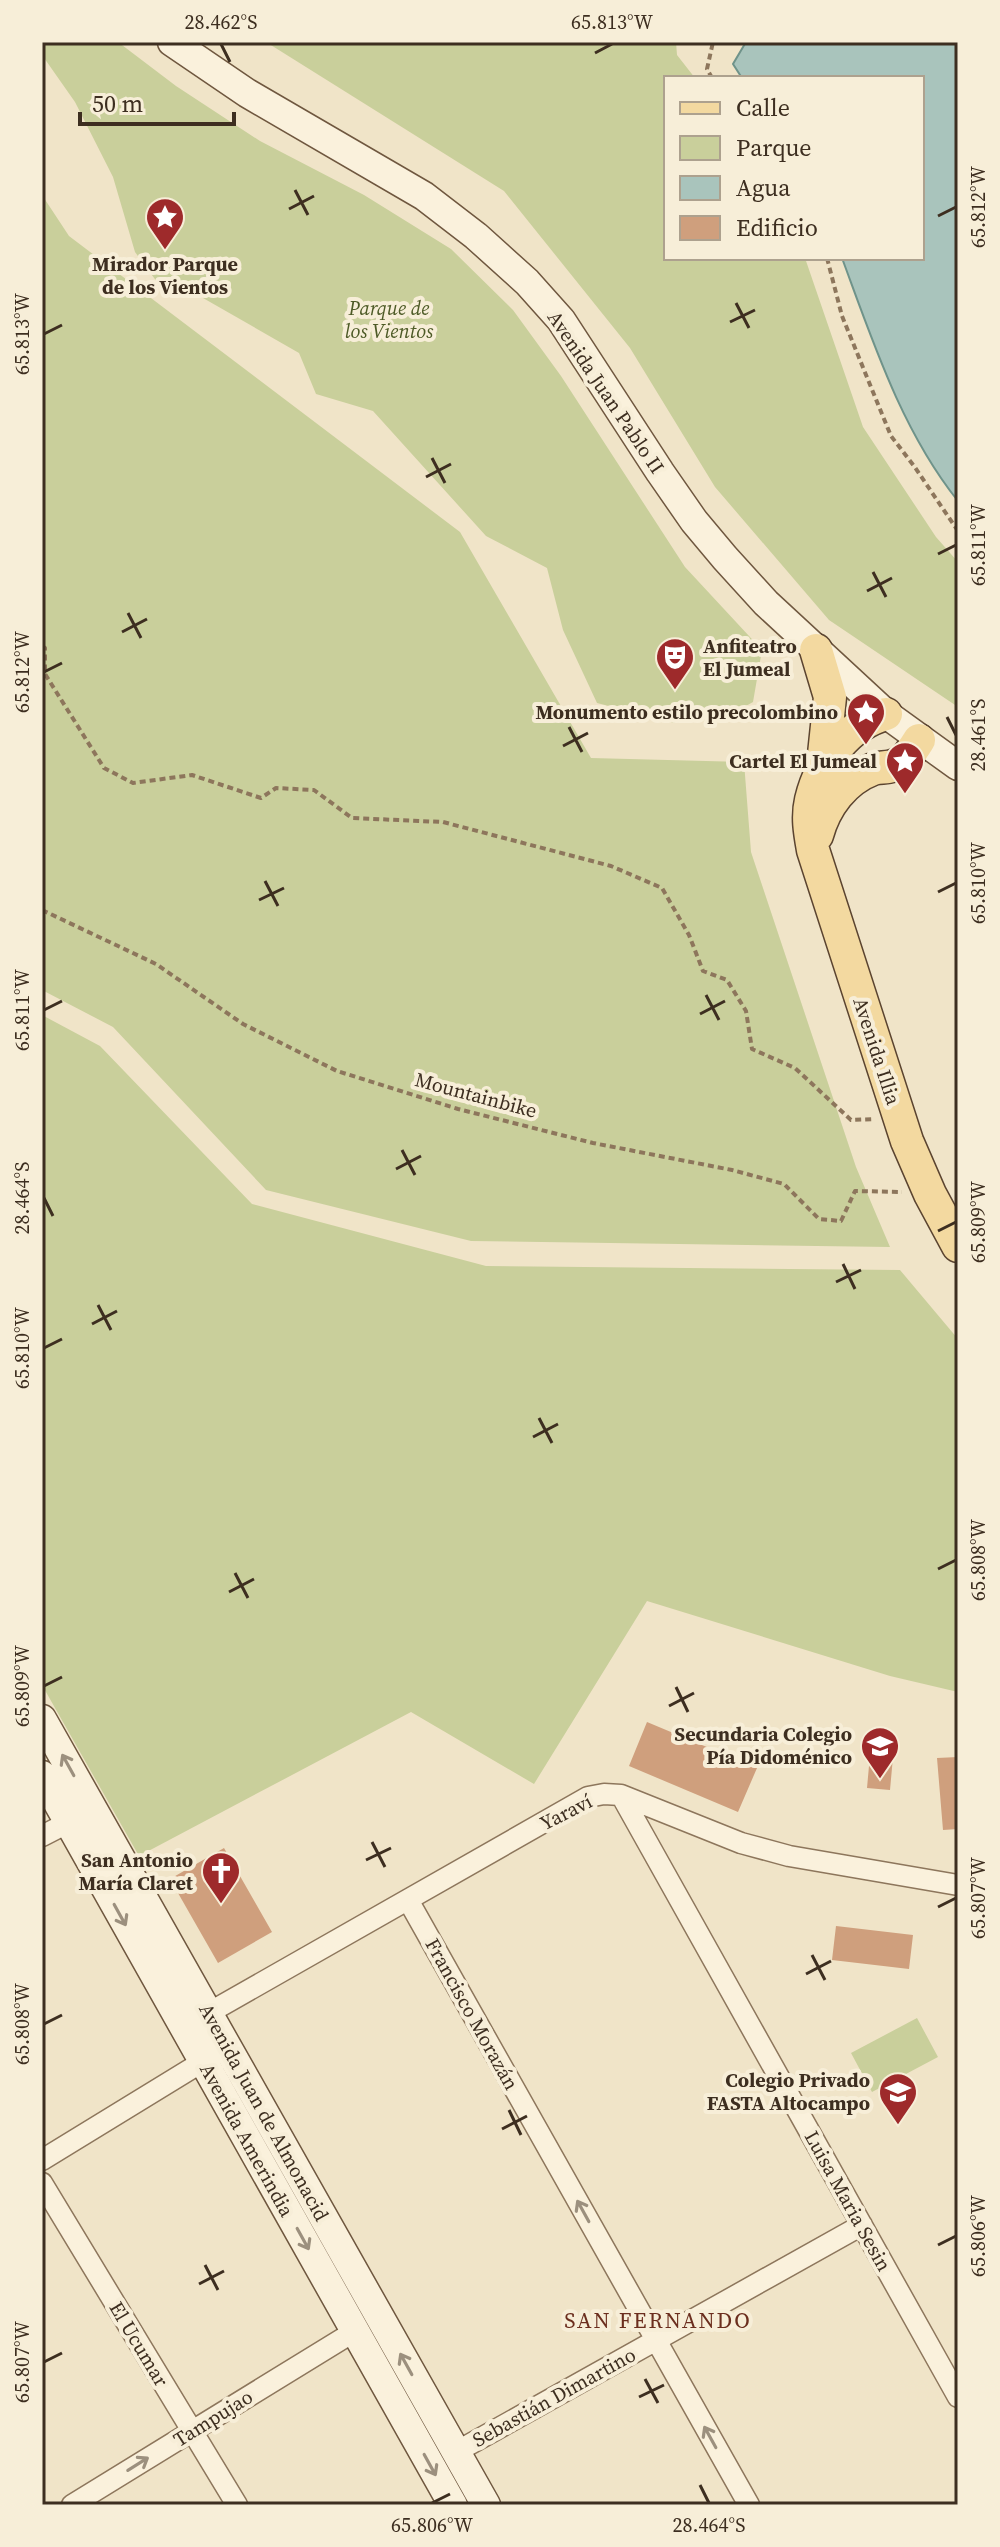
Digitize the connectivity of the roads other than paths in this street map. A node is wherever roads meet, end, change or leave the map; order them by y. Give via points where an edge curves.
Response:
1 (172, 42) edge
2 (816, 650) junction
3 (886, 714) junction
4 (919, 740) junction
5 (958, 766) edge
6 (822, 770) junction
7 (813, 850) junction
8 (958, 1246) edge
9 (42, 1719) edge
10 (42, 1775) edge
11 (621, 1795) junction
12 (81, 1816) junction
13 (42, 1836) edge
14 (958, 1885) edge
15 (408, 1900) junction
16 (208, 2013) junction
17 (183, 2027) junction
18 (202, 2062) junction
19 (42, 2160) edge
20 (42, 2183) edge
21 (862, 2225) junction
22 (355, 2331) junction
23 (656, 2340) junction
24 (958, 2397) edge
25 (192, 2431) junction
26 (456, 2452) junction
27 (72, 2505) edge
28 (237, 2505) edge
29 (453, 2505) edge
30 (486, 2505) edge
31 (749, 2505) edge

1 - 2 street, Avenida Juan Pablo II via 247,93 424,196 527,282 561,320 694,521 766,603
2 - 3 street, Avenida Juan Pablo II
2 - 6 main road, Avenida Illia via 830,697
3 - 4 street, Avenida Juan Pablo II
3 - 6 main road, Avenida Illia via 847,736
4 - 5 street, Avenida Juan Pablo II
4 - 7 main road via 894,766 856,777 839,792 821,821
6 - 7 main road, Avenida Illia via 811,801
7 - 8 main road, Avenida Illia via 900,1119
12 -> 9 street, Avenida Juan de Almonacid
10 - 12 street, Avenida Amerindia
11 - 14 street, Yaraví via 789,1856
11 - 15 street, Yaraví via 588,1797
11 - 21 street, Luisa Maria Sesin
12 - 13 street
12 - 16 street, Avenida Juan de Almonacid
12 -> 17 street, Avenida Amerindia
15 - 16 street, Yaraví
23 -> 15 street, Francisco Morazán
16 - 17 street, Yaraví
26 -> 16 street, Avenida Juan de Almonacid
17 - 18 street, Avenida Amerindia
18 - 19 street
18 -> 22 street, Avenida Amerindia
20 - 25 street, El Ucumar
21 - 23 street, Sebastián Dimartino
21 - 24 street, Luisa Maria Sesin
22 - 25 street, Tampujao
22 -> 29 street, Avenida Amerindia
23 - 26 street, Sebastián Dimartino
31 -> 23 street, Francisco Morazán
27 -> 25 street, Tampujao
25 - 28 street, El Ucumar
26 - 30 street, Avenida Juan de Almonacid

